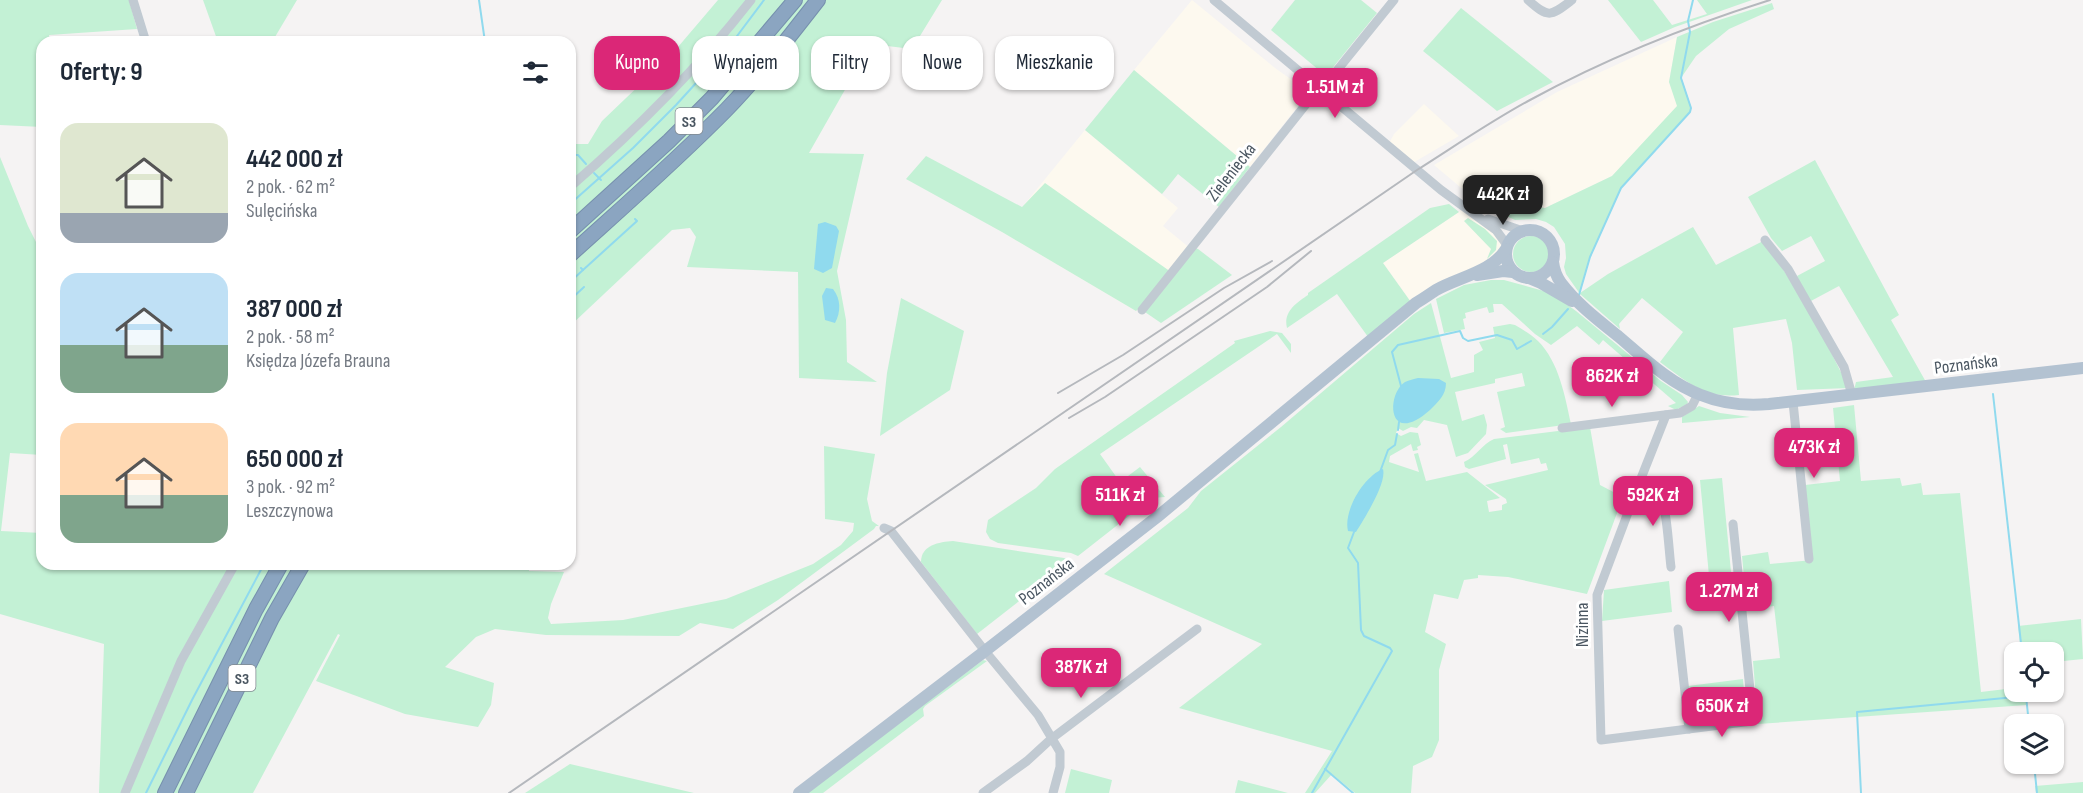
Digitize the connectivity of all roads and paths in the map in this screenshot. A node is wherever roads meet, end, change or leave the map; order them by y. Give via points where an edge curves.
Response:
1 (133, 0) edge
2 (751, 0) edge
3 (795, 0) edge
4 (818, 0) edge
5 (1215, 0) edge
6 (1394, 0) edge
7 (1528, 0) edge
8 (1572, 0) edge
9 (144, 36) edge
10 (1320, 89) junction
11 (576, 181) edge
12 (1474, 213) junction
13 (576, 226) edge
14 (1523, 231) junction
15 (1765, 240) dead end
16 (1506, 247) junction
17 (576, 250) edge
18 (1553, 261) junction
19 (1519, 275) junction
20 (1453, 282) junction
21 (1585, 309) junction
22 (1142, 310) dead end
23 (2083, 368) edge
24 (1698, 394) junction
25 (1852, 395) junction
26 (1793, 402) junction
27 (1666, 415) junction
28 (1562, 428) dead end
29 (1638, 486) junction
30 (1732, 524) dead end
31 (888, 530) dead end
32 (1809, 559) dead end
33 (1671, 567) dead end
34 (231, 570) edge
35 (278, 570) edge
36 (300, 570) edge
37 (1678, 628) dead end
38 (1197, 629) dead end
39 (985, 651) junction
40 (1689, 729) junction
41 (1051, 739) junction
42 (125, 793) edge
43 (165, 793) edge
44 (186, 793) edge
45 (799, 793) edge
46 (983, 793) edge
47 (1053, 793) edge

1 - 9 street
2 - 11 street via 659,105
3 - 13 highway, S3 via 712,98
4 - 17 highway, S3 via 727,109
5 - 10 street
6 - 10 street, Zieleniecka
7 - 8 street via 1548,14
10 - 12 street via 1444,193
10 - 22 street, Zieleniecka
12 - 14 street
12 - 16 street via 1496,230
14 - 16 main road
14 - 18 main road via 1536,230 1548,238
15 - 25 street via 1788,269 1830,342 1844,367
16 - 19 main road via 1506,261
16 - 20 main road, Poznańska via 1498,259
18 - 19 main road via 1541,275
18 - 21 main road, Poznańska via 1562,283
19 - 20 main road, Poznańska via 1492,272
19 - 21 main road, Poznańska via 1548,286
20 - 39 main road, Poznańska via 1416,303 1262,432
21 - 24 main road, Poznańska via 1663,373
23 - 25 main road, Poznańska
24 - 26 main road, Poznańska via 1739,404
24 - 27 street via 1689,409
25 - 26 main road, Poznańska
26 - 32 street
27 - 28 street
27 - 29 street, Nizinna
29 - 33 street via 1661,497 1665,505
29 - 40 street, Nizinna via 1598,595 1601,740
30 - 40 street via 1752,721
31 - 39 street
34 - 42 street via 181,661
35 - 43 highway, S3
36 - 44 highway, S3
37 - 40 street
38 - 41 street
39 - 41 street via 1030,703
39 - 45 main road, Poznańska
41 - 46 street
41 - 47 street via 1060,752

